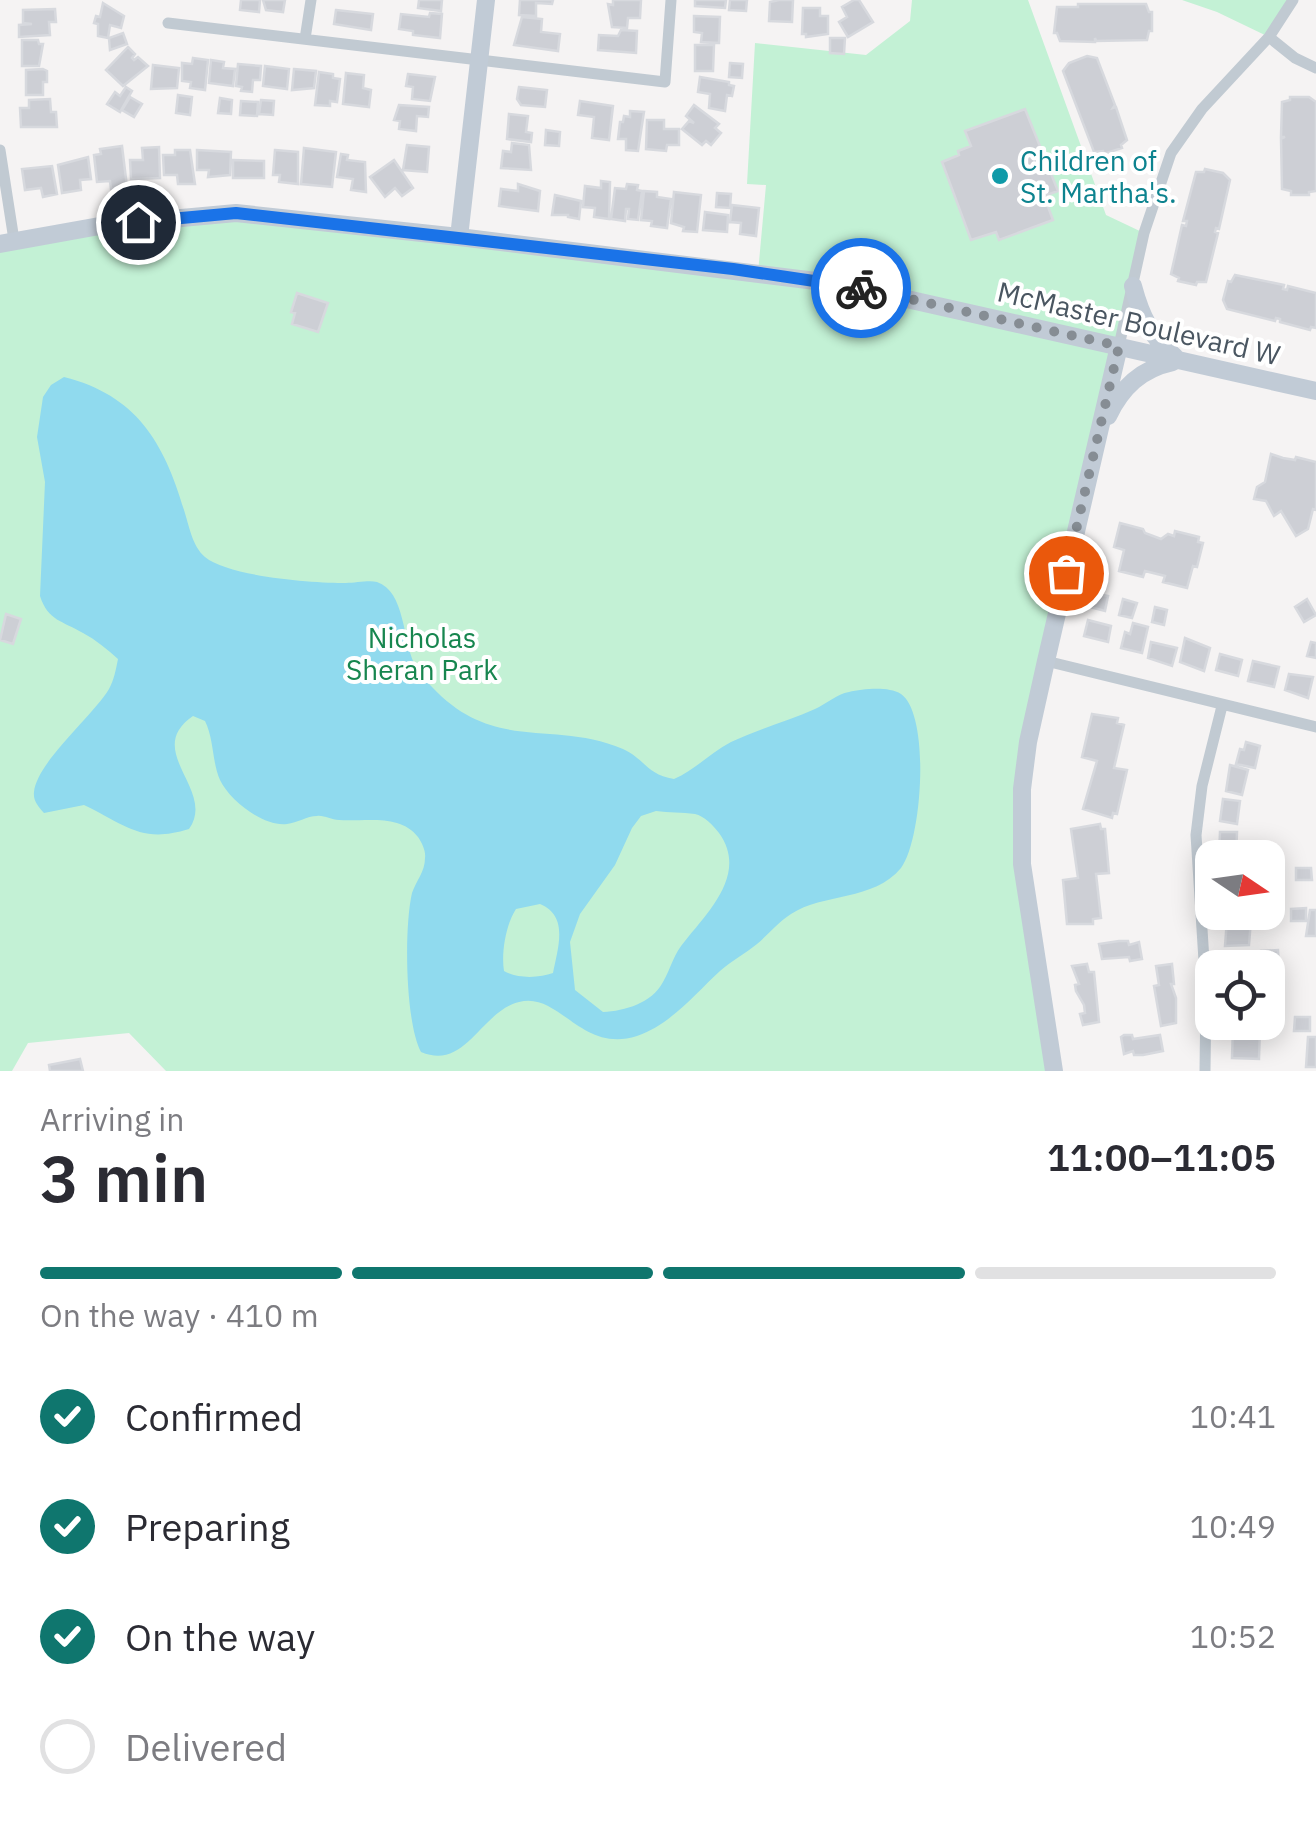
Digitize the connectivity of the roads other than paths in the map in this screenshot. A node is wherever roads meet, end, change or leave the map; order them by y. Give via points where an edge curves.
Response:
1 (310, 0) edge
2 (486, 0) edge
3 (670, 0) edge
4 (1294, 0) edge
5 (168, 23) dead end
6 (1269, 37) junction
7 (305, 40) junction
8 (479, 60) junction
9 (1316, 68) edge
10 (0, 150) edge
11 (459, 237) junction
12 (7, 242) edge
13 (1132, 286) junction
14 (1119, 346) junction
15 (1180, 360) junction
16 (1316, 391) edge
17 (1099, 434) junction
18 (1046, 662) junction
19 (1222, 706) junction
20 (1316, 727) edge
21 (1054, 1071) edge
22 (1205, 1071) edge

1 - 7 street
2 - 8 street
3 - 8 street via 665,82
4 - 6 street
5 - 7 street
6 - 9 street
6 - 13 street via 1172,150
7 - 8 street
8 - 11 street
10 - 12 street
11 - 12 street, McMaster Boulevard W via 236,213
11 - 14 street, McMaster Boulevard W via 840,284
13 - 14 street
13 - 15 street via 1149,330
14 - 15 street, McMaster Boulevard W
14 - 17 street
15 - 16 street, McMaster Boulevard W
15 - 17 street via 1129,382
17 - 18 street
18 - 19 street
18 - 21 street via 1028,742 1020,823 1029,926
19 - 20 street
19 - 22 street via 1196,835

